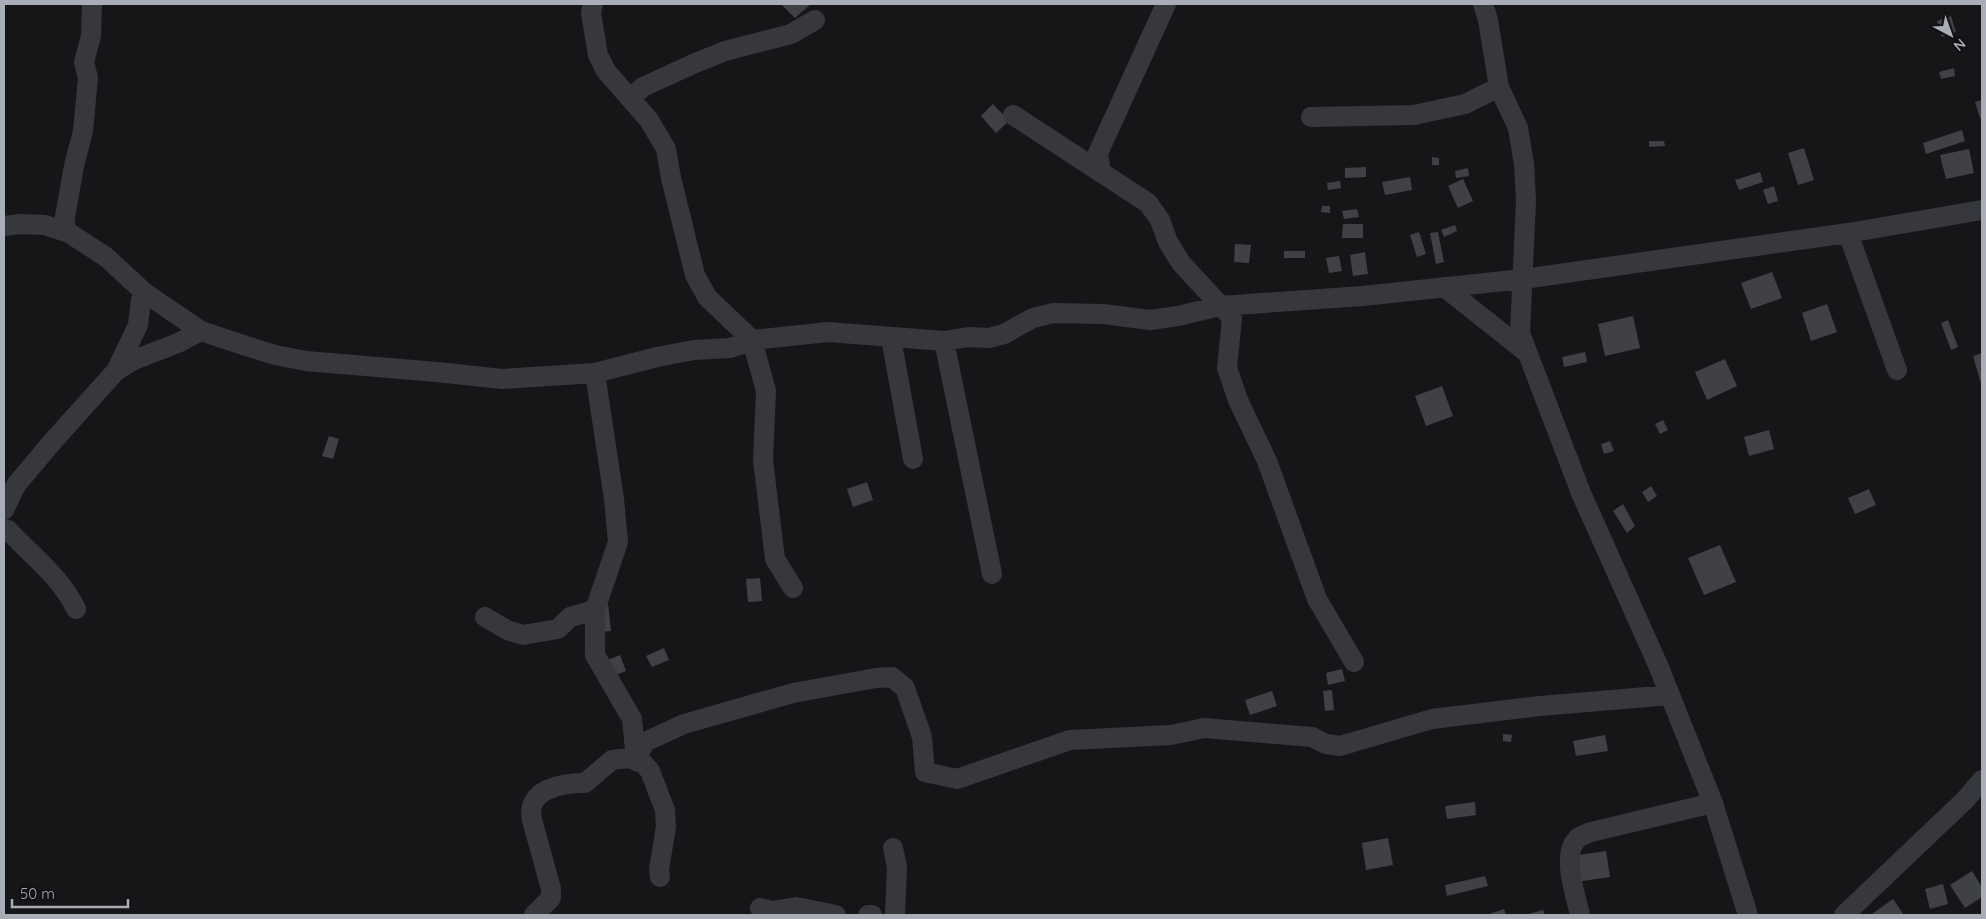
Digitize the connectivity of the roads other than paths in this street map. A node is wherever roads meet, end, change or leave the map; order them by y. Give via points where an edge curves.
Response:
1 (92, 4) edge
2 (1166, 4) edge
3 (1482, 4) edge
4 (588, 7) edge
5 (815, 20) dead end
6 (1499, 87) junction
7 (630, 98) junction
8 (1013, 115) dead end
9 (1311, 117) dead end
10 (1101, 173) junction
11 (1982, 210) edge
12 (4, 226) edge
13 (69, 233) junction
14 (1848, 233) junction
15 (1522, 279) junction
16 (1444, 287) junction
17 (145, 293) junction
18 (1220, 306) junction
19 (201, 331) junction
20 (891, 338) junction
21 (752, 340) junction
22 (944, 341) junction
23 (1526, 352) junction
24 (1897, 370) dead end
25 (116, 371) junction
26 (594, 373) junction
27 (913, 459) dead end
28 (10, 481) edge
29 (4, 510) edge
30 (4, 530) edge
31 (992, 574) dead end
32 (793, 588) dead end
33 (76, 609) dead end
34 (595, 610) junction
35 (485, 617) dead end
36 (1354, 662) dead end
37 (1670, 695) junction
38 (636, 760) junction
39 (1982, 780) edge
40 (1713, 803) junction
41 (893, 848) dead end
42 (660, 877) dead end
43 (760, 908) dead end
44 (534, 915) edge
45 (836, 915) edge
46 (895, 915) edge
47 (1580, 915) edge
48 (1748, 915) edge
49 (1844, 915) edge

1 - 13 street via 91,36 84,62 88,78 83,131 65,217
2 - 10 street via 1098,154
3 - 6 street via 1488,20
4 - 7 street via 598,55 606,71
5 - 7 street via 791,34 725,51 692,64 643,87
6 - 9 street via 1465,104 1414,115
6 - 15 street via 1518,128 1524,164 1526,200
7 - 21 street via 649,120 666,149 696,276 706,297
8 - 10 street
10 - 18 street via 1148,204 1160,220 1181,263
11 - 14 street
12 - 13 street via 45,224
13 - 17 street via 106,257
14 - 15 street
14 - 24 street
15 - 16 street
15 - 23 street via 1520,334
16 - 18 street
16 - 23 street
17 - 19 street
17 - 25 street via 138,326
18 - 22 street via 1150,320 1103,314 1053,313 1033,318 1004,334 989,338
18 - 36 street via 1232,318 1227,368 1238,400 1268,460 1316,599
19 - 25 street
19 - 26 street via 274,355 306,361 502,380
20 - 21 street via 828,332
20 - 22 street
20 - 27 street
21 - 26 street via 730,348 694,350
21 - 32 street via 766,391 763,460 775,559
22 - 31 street
23 - 37 street via 1581,493
25 - 28 street via 53,441
26 - 34 street via 618,542
28 - 29 street
30 - 33 street via 8,530 46,566
34 - 35 street via 570,617 558,629 523,636
34 - 38 street via 595,655 632,719
37 - 38 street via 1432,719 1340,746 1312,737 1204,728 1171,735 1070,740 956,779 925,772 922,737 905,688 892,677 876,678 793,693 684,724 645,742
37 - 40 street
38 - 42 street via 650,771 665,810 666,827 658,869
38 - 44 street via 612,760 585,783 552,786 533,804 530,812 551,889 550,898
39 - 49 street
40 - 47 street via 1577,838 1569,863
40 - 48 street
41 - 46 street via 897,867
43 - 45 street via 772,912 796,907

